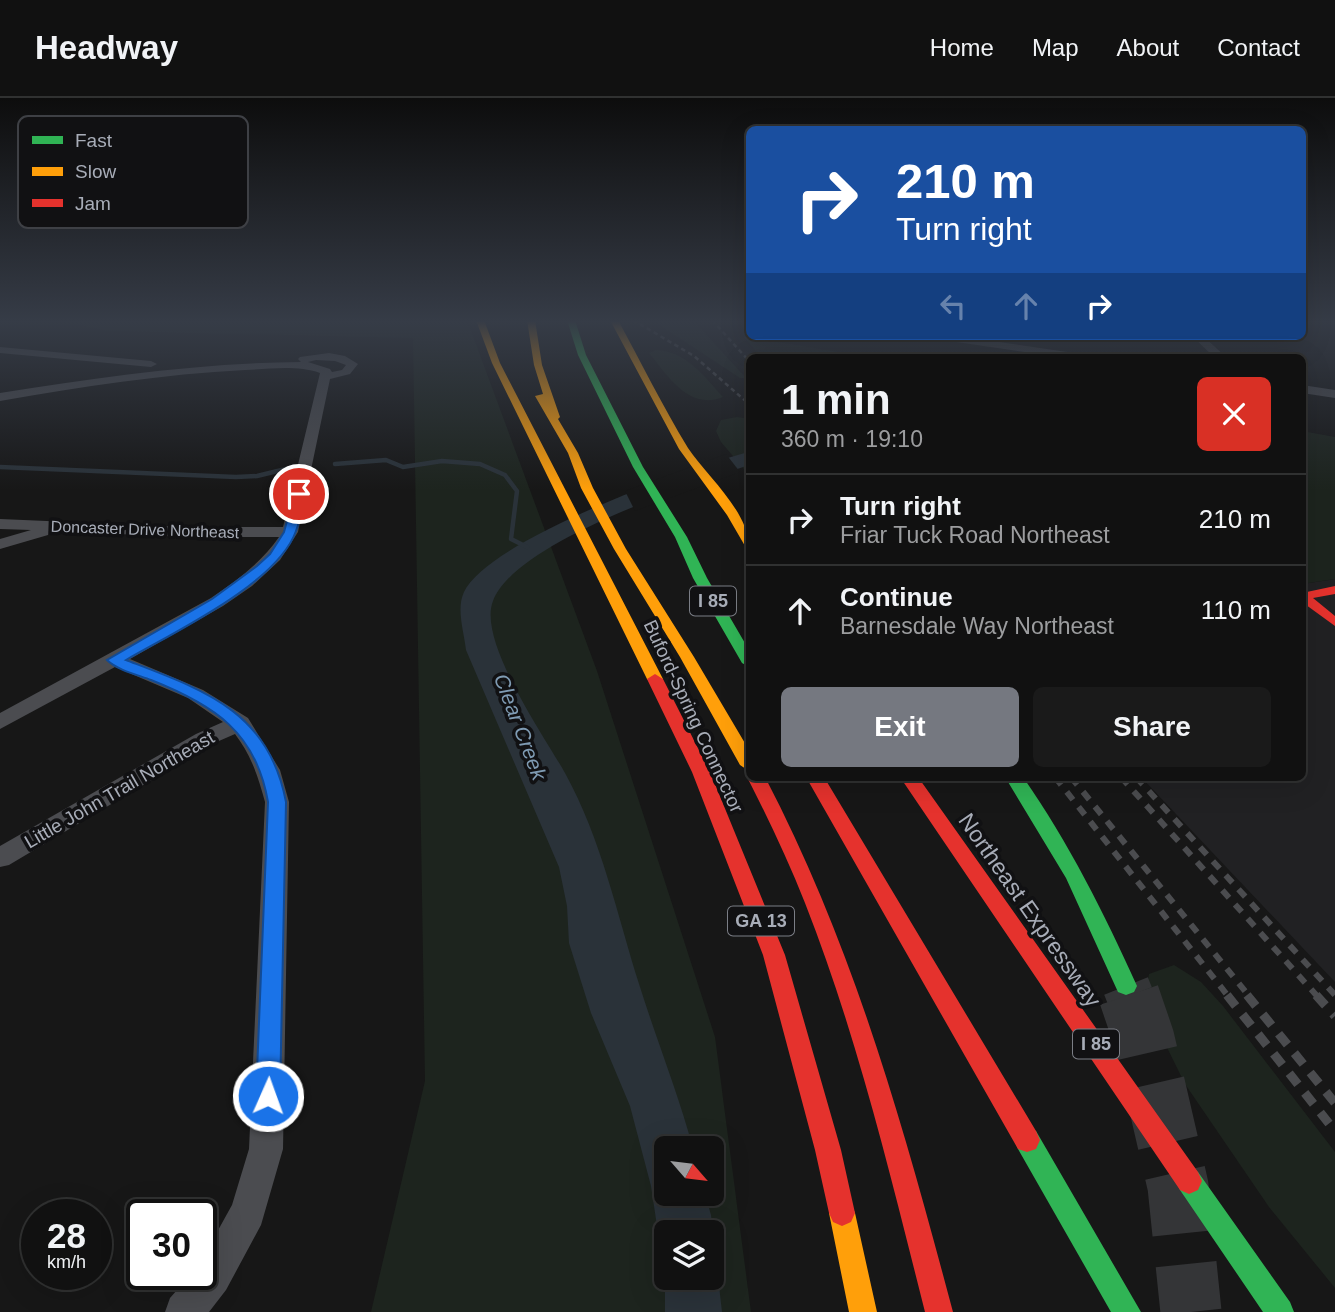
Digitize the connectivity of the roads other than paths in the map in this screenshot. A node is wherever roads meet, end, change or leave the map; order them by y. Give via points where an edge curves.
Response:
1 (102, 377) edge
2 (139, 377) edge
3 (325, 377) edge
4 (503, 377) edge
5 (529, 377) edge
6 (542, 377) edge
7 (593, 377) edge
8 (643, 377) edge
9 (89, 382) junction
10 (649, 389) junction
11 (1306, 390) edge
12 (1335, 394) edge
13 (0, 397) edge
14 (690, 425) dead end
15 (560, 432) junction
16 (0, 524) edge
17 (68, 527) junction
18 (290, 532) junction
19 (746, 538) edge
20 (0, 544) edge
21 (1335, 590) edge
22 (1306, 596) edge
23 (1306, 598) edge
24 (1335, 622) edge
25 (746, 658) edge
26 (114, 660) junction
27 (0, 722) edge
28 (240, 723) junction
29 (746, 760) edge
30 (758, 781) edge
31 (818, 781) edge
32 (912, 781) edge
33 (1017, 781) edge
34 (0, 858) edge
35 (1126, 986) tunnel mouth
36 (184, 1312) edge
37 (863, 1312) edge
38 (939, 1312) edge
39 (1127, 1312) edge
40 (1280, 1312) edge

1 - 9 street
2 - 9 street
3 - 18 street
4 - 37 main road, Buford-Spring Connector / GA 13 via 701,772 774,955 828,1150
5 - 15 main road, Buford-Spring Connector
6 - 15 main road
7 - 25 main road, I 85 via 638,467
8 - 10 main road
9 - 13 street
10 - 14 main road via 667,397
10 - 19 main road
11 - 12 street
15 - 29 main road, Buford-Spring Connector via 620,550
16 - 17 street, Doncaster Drive Northeast
17 - 18 street, Doncaster Drive Northeast
17 - 20 street
18 - 26 street via 274,556 246,582
21 - 22 main road
23 - 24 main road
26 - 27 street
26 - 28 street, Little John Trail Northeast via 194,691
28 - 34 street, Little John Trail Northeast via 204,739
28 - 36 street, Little John Trail Northeast via 265,760 277,802 266,1149 248,1212 213,1277
30 - 38 main road, Buford-Spring Connector / GA 13 via 818,910 855,1015
31 - 39 main road
32 - 40 main road, Northeast Expressway / I 85
33 - 35 main road via 1079,880

